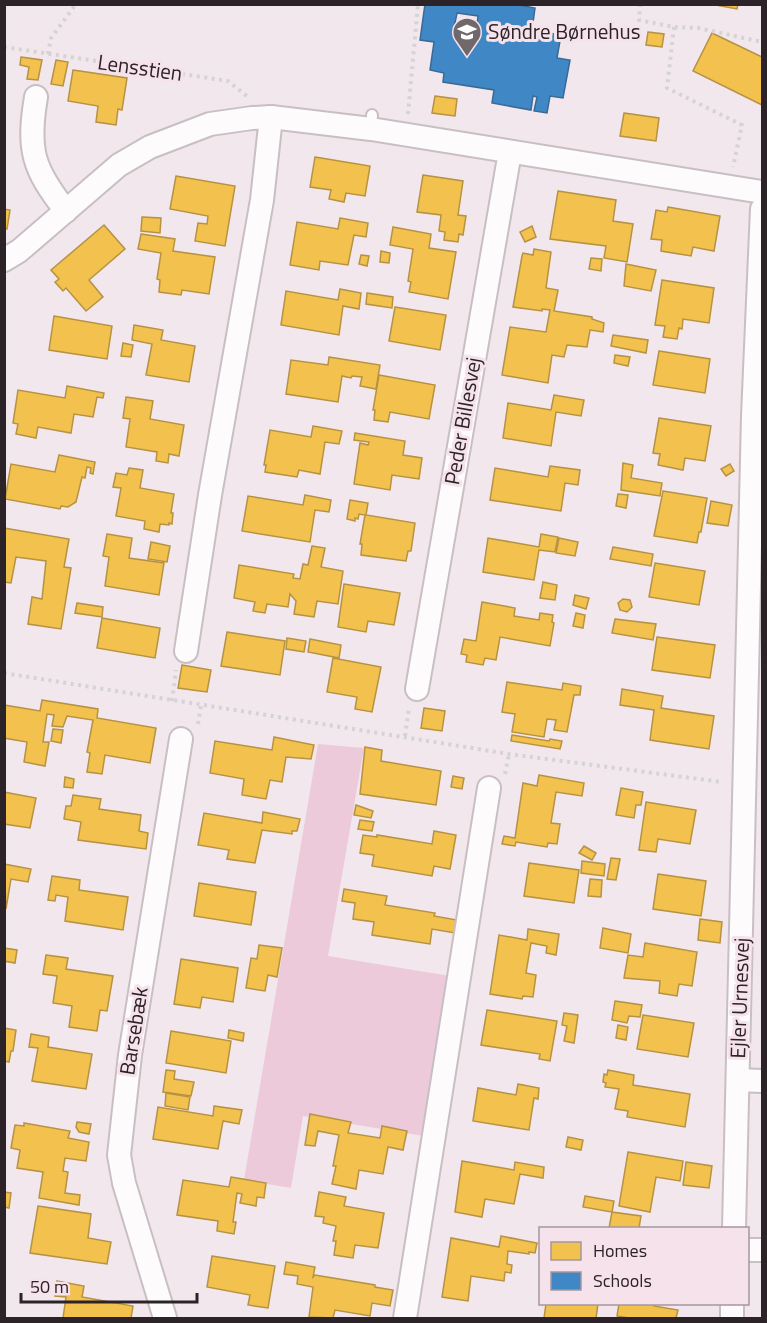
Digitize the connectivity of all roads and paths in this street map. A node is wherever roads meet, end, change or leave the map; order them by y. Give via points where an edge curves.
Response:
1 (76, 4) edge
2 (418, 4) edge
3 (633, 4) edge
4 (640, 5) edge
5 (674, 27) junction
6 (762, 42) edge
7 (4, 47) edge
8 (48, 54) junction
9 (36, 97) dead end
10 (261, 118) junction
11 (406, 135) junction
12 (510, 152) junction
13 (730, 187) junction
14 (762, 192) edge
15 (762, 209) edge
16 (66, 211) junction
17 (4, 260) edge
18 (758, 416) edge
19 (756, 584) edge
20 (186, 651) dead end
21 (4, 673) edge
22 (417, 689) dead end
23 (181, 739) dead end
24 (754, 748) edge
25 (745, 785) junction
26 (489, 788) dead end
27 (752, 916) edge
28 (738, 1080) junction
29 (762, 1081) edge
30 (734, 1227) edge
31 (165, 1318) edge
32 (405, 1318) edge

1 - 8 path via 51,38
2 - 11 path
3 - 4 path
4 - 5 path via 639,20
5 - 6 path via 698,28
5 - 13 path via 667,88 742,125
7 - 8 path, Lensstien
8 - 10 path, Lensstien via 228,81 249,98
9 - 16 street via 31,128 34,155 46,186
10 - 11 street via 372,122
10 - 16 street via 210,124 150,147 120,165
10 - 20 street via 262,200
11 - 12 street
12 - 13 street
12 - 22 street, Peder Billesvej
13 - 14 street
15 - 18 street, Ejler Urnesvej
16 - 17 street
18 - 19 street, Ejler Urnesvej
19 - 24 street, Ejler Urnesvej
21 - 25 path via 509,754
23 - 31 street, Barsebæk via 130,1055 119,1155
24 - 25 street, Ejler Urnesvej
25 - 27 street, Ejler Urnesvej
26 - 32 street
27 - 28 street, Ejler Urnesvej
28 - 29 street, Ejler Urnesvej
28 - 30 street, Ejler Urnesvej

